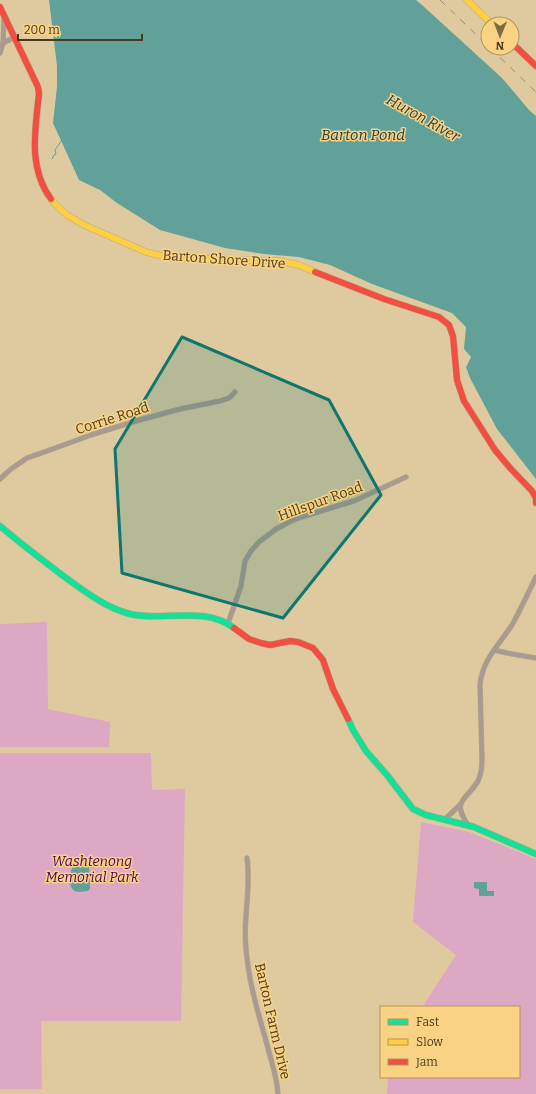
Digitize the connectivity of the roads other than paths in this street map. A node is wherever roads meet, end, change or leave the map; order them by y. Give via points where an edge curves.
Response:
1 (467, 0) edge
2 (0, 7) edge
3 (4, 14) junction
4 (484, 16) edge
5 (14, 37) junction
6 (3, 43) junction
7 (520, 50) edge
8 (0, 53) edge
9 (535, 63) edge
10 (236, 392) dead end
11 (406, 477) dead end
12 (0, 479) edge
13 (536, 502) edge
14 (0, 526) edge
15 (536, 577) edge
16 (228, 623) junction
17 (494, 650) junction
18 (536, 658) edge
19 (461, 804) junction
20 (444, 820) junction
21 (468, 825) junction
22 (536, 854) edge
23 (247, 858) dead end
24 (278, 1094) edge

1 - 4 street
2 - 3 street, Barton Shore Drive
3 - 5 street, Barton Shore Drive
3 - 6 street
5 - 6 street
5 - 13 street, Barton Shore Drive via 40,94 34,139 37,171 48,196 67,215 146,252 171,258 279,261 299,265 384,299 439,317 449,325 453,336 457,380 464,401 495,450 532,491
6 - 8 street
7 - 9 street
10 - 12 street, Corrie Road via 220,401 143,419 27,458
11 - 16 street, Hillspur Road via 354,502 295,519 276,528 259,542 245,561 241,586
14 - 16 street via 98,601 116,609 144,616 206,616
15 - 17 street via 512,625
16 - 20 street via 249,639 261,643 290,641 313,648 323,660 333,689 366,751 413,809
17 - 18 street
17 - 19 street via 481,674 481,771 478,781
19 - 20 street
19 - 21 street via 460,811
20 - 21 street
21 - 22 street
23 - 24 street, Barton Farm Drive via 249,881 246,938 249,972 275,1072

